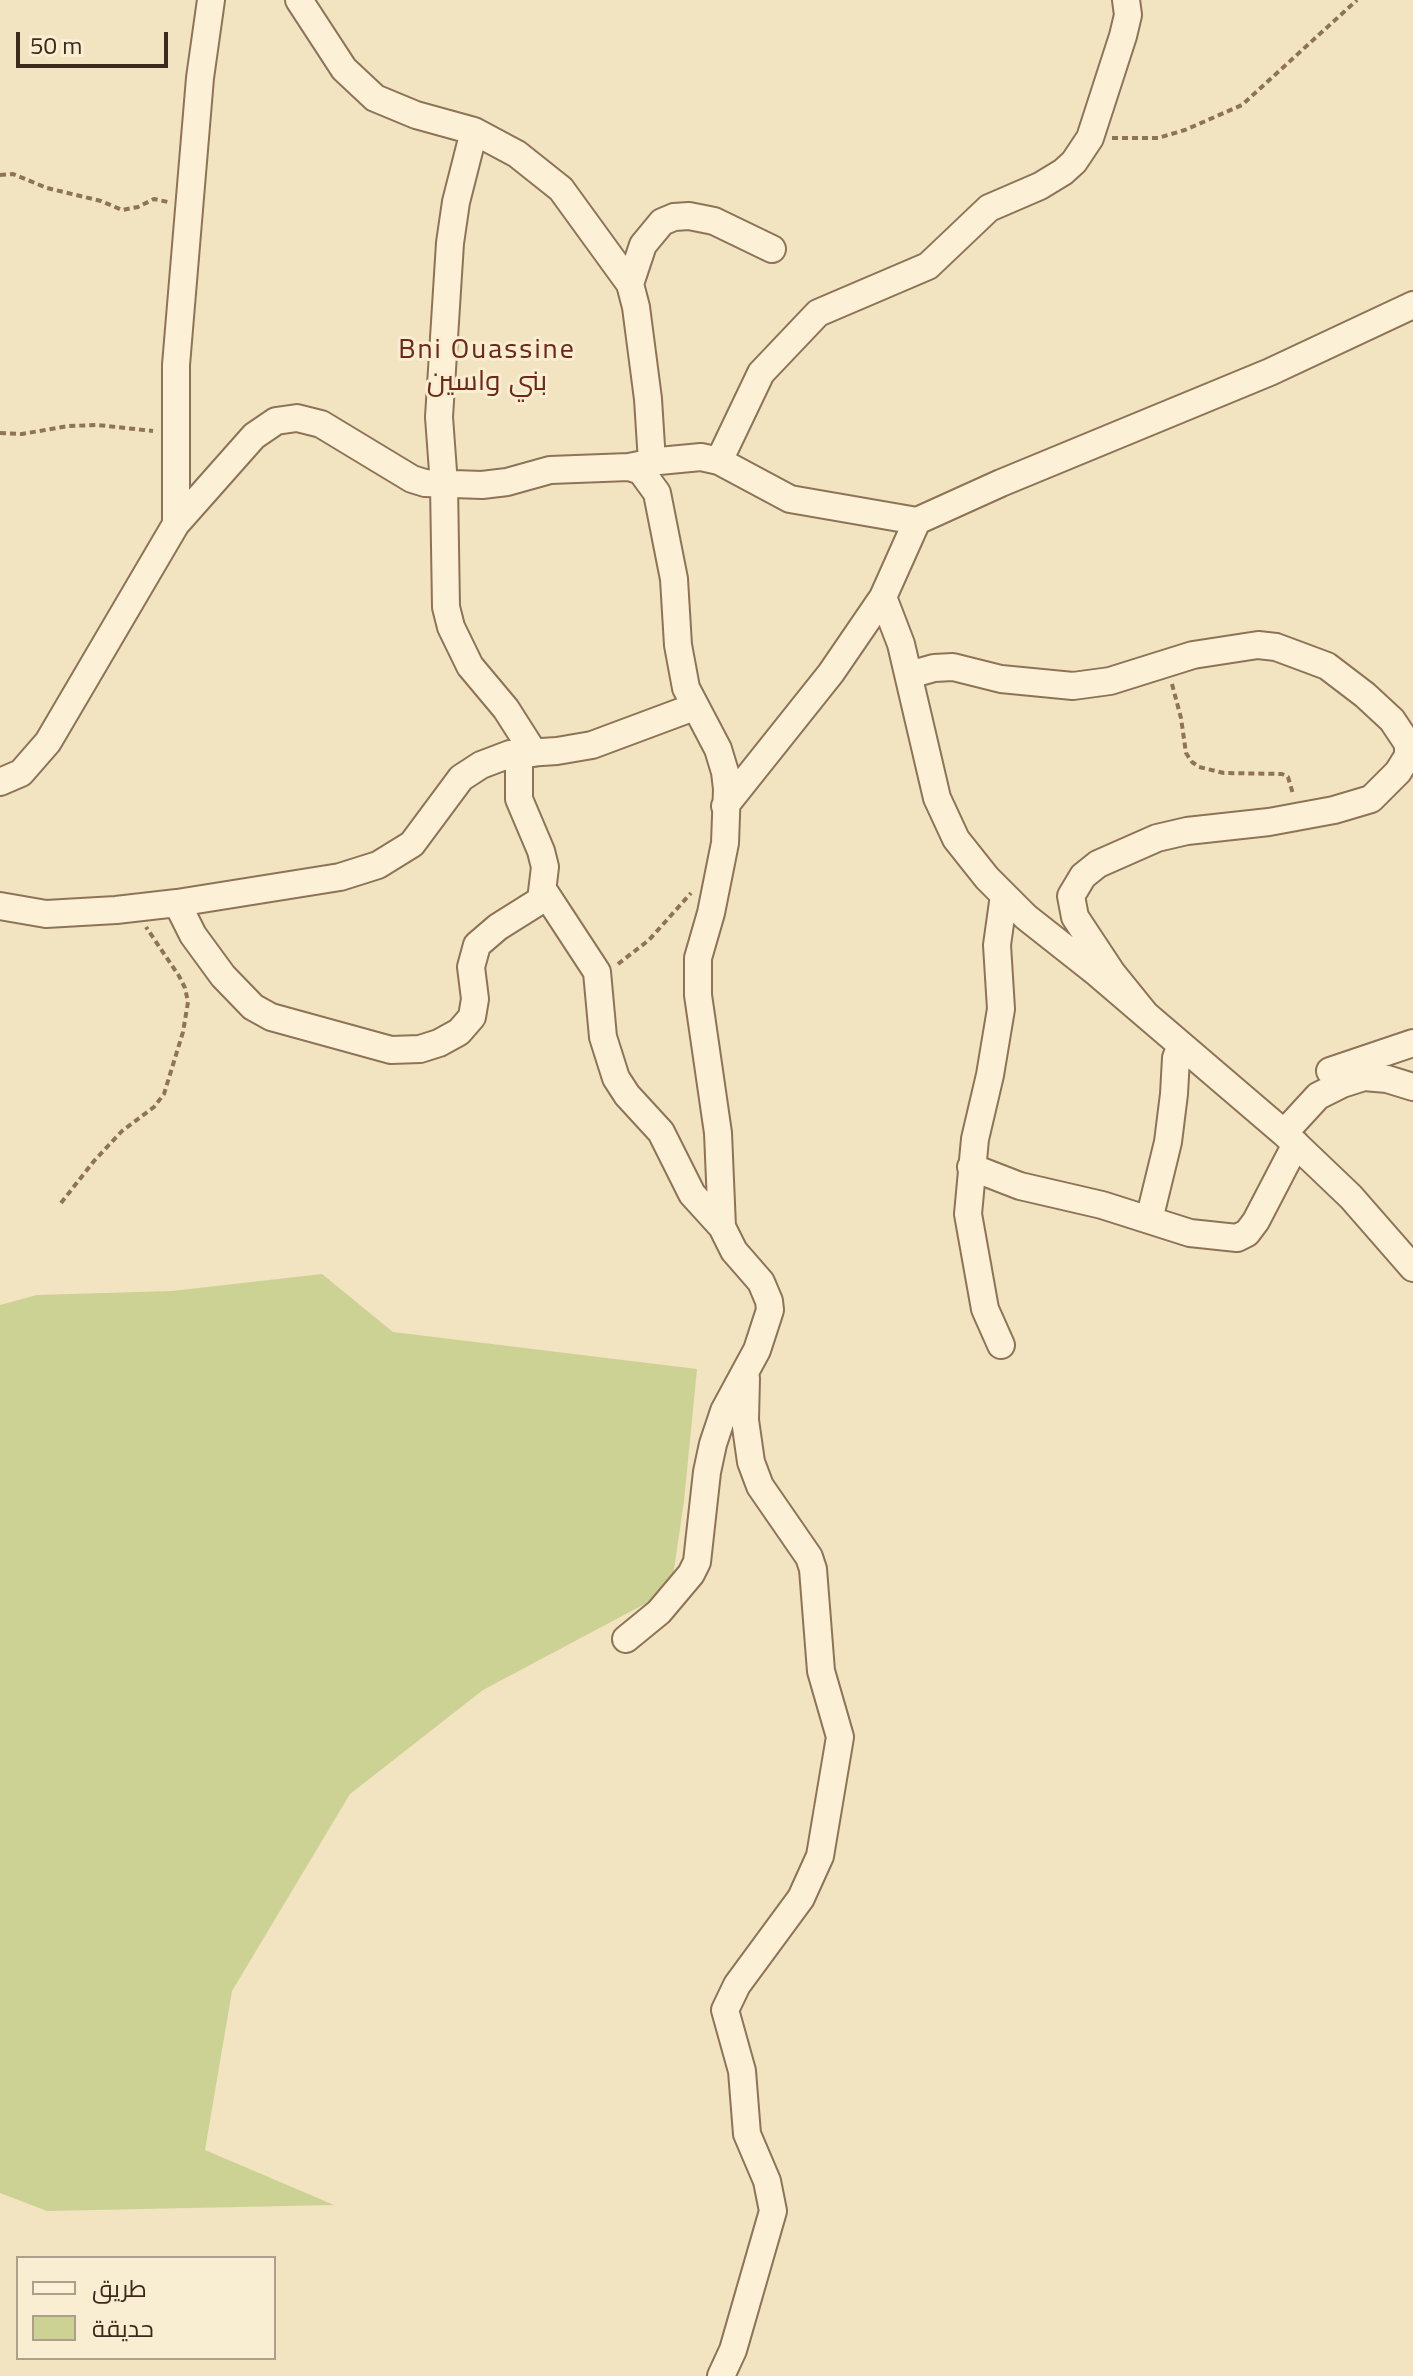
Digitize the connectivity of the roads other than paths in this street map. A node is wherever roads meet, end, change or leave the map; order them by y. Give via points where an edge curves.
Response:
1 (211, 0) edge
2 (299, 0) edge
3 (1126, 0) edge
4 (474, 131) junction
5 (772, 249) dead end
6 (630, 284) junction
7 (1413, 305) edge
8 (719, 461) junction
9 (641, 464) junction
10 (444, 485) junction
11 (917, 521) junction
12 (176, 524) junction
13 (883, 597) junction
14 (909, 675) junction
15 (694, 707) junction
16 (526, 753) junction
17 (0, 782) edge
18 (725, 806) junction
19 (544, 891) junction
20 (1004, 895) junction
21 (177, 903) junction
22 (0, 906) edge
23 (1146, 1015) junction
24 (1413, 1043) edge
25 (1181, 1045) junction
26 (1413, 1087) edge
27 (1293, 1131) junction
28 (971, 1167) junction
29 (1149, 1220) junction
30 (722, 1227) junction
31 (1413, 1268) edge
32 (1001, 1345) dead end
33 (747, 1370) junction
34 (626, 1639) dead end
35 (721, 2376) edge

1 - 12 street via 176,365
2 - 4 street via 344,69 375,98
3 - 8 street via 1123,36 1090,138 1074,162 1040,186 989,208 928,266 818,313 761,373
4 - 6 street via 517,154 561,189
4 - 10 street via 450,243 439,417
5 - 6 street via 714,221 674,217 662,222 643,245
6 - 9 street via 648,399
7 - 11 street via 1284,366
8 - 9 street via 701,457
8 - 11 street via 790,499
9 - 10 street via 572,467 507,482
9 - 15 street via 657,493 674,579 682,669
10 - 12 street via 412,479 321,424 288,419 254,436
10 - 16 street via 444,579 451,627 470,666 506,709
11 - 13 street
12 - 17 street via 48,742 21,773
13 - 14 street
13 - 18 street via 831,673
14 - 20 street via 937,798 956,839
14 - 23 street via 953,667 1001,679 1073,686 1240,647 1276,647 1327,666 1392,720 1408,756 1371,799 1157,838 1098,864 1075,887 1071,905 1080,927
15 - 16 street via 592,745
15 - 18 street via 718,749 727,789
16 - 19 street via 519,799 541,851
16 - 21 street via 481,765 461,778 412,844 378,865 304,884
18 - 30 street via 725,843 697,976 721,1158
19 - 21 street via 534,907 477,945 470,1022 439,1043 404,1050 295,1025 253,1007 193,935
19 - 30 street via 598,976 603,1037 616,1078 661,1132 692,1194
20 - 23 street
20 - 28 street via 997,945 1001,1009
21 - 22 street via 46,914
23 - 25 street
24 - 27 street via 1325,1073 1304,1096
25 - 27 street
25 - 29 street via 1168,1142
26 - 27 street via 1364,1077 1342,1084 1318,1096
27 - 29 street via 1247,1233 1237,1238 1190,1233
27 - 31 street
28 - 29 street via 1020,1186
28 - 32 street via 968,1214 973,1246 985,1309
30 - 33 street via 769,1301 764,1334
33 - 34 street via 713,1444 697,1562 659,1612
33 - 35 street via 745,1420 751,1462 760,1486 813,1569 821,1671 840,1737 814,1870 801,1898 737,1985 725,2010 742,2071 747,2134 773,2211

